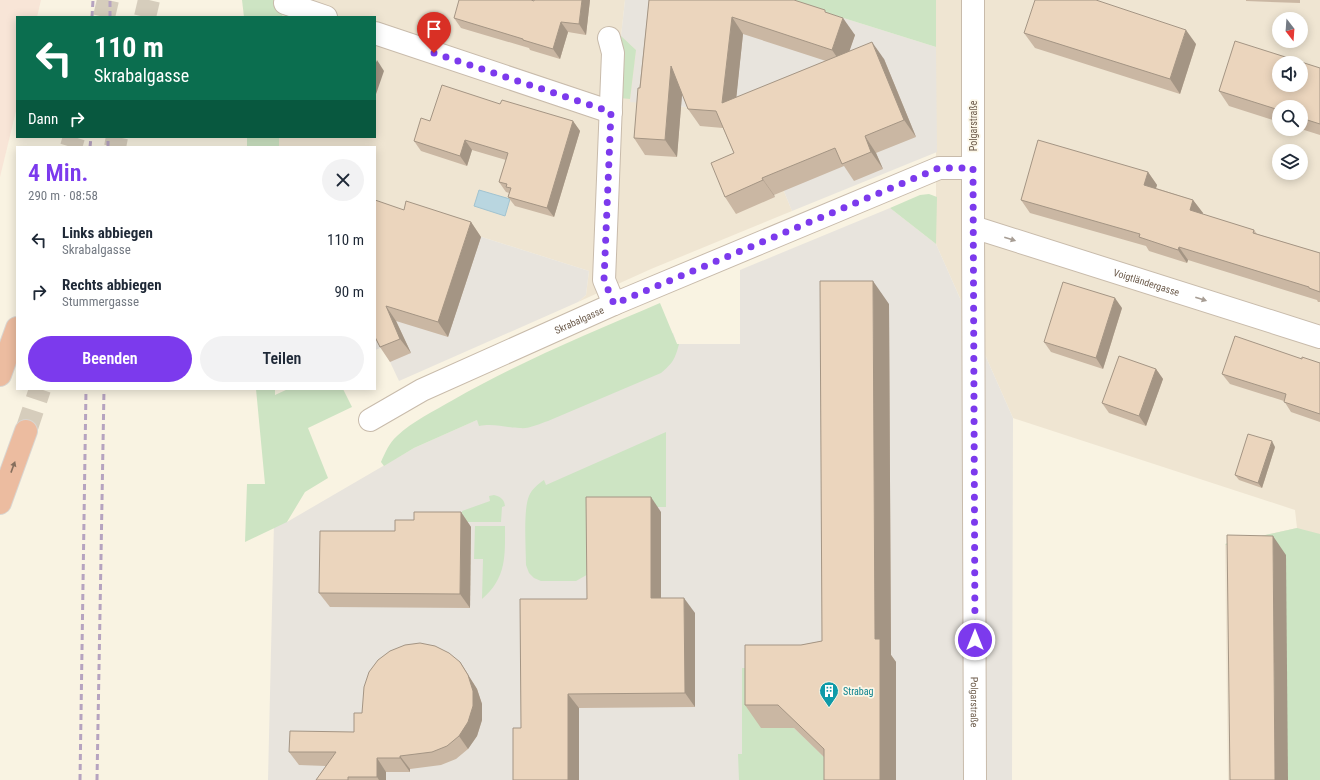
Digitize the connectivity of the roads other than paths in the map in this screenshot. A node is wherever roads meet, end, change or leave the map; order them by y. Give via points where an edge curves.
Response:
1 (973, 0) edge
2 (285, 3) dead end
3 (323, 16) edge
4 (376, 33) edge
5 (609, 38) dead end
6 (611, 112) junction
7 (973, 168) junction
8 (973, 227) junction
9 (614, 304) junction
10 (16, 331) edge
11 (1320, 337) edge
12 (0, 375) edge
13 (370, 420) dead end
14 (26, 431) tunnel mouth
15 (0, 503) edge
16 (975, 780) edge

1 - 7 street, Polgarstraße
2 - 3 street
4 - 6 street
5 - 6 street via 613,53
6 - 9 street via 604,280
7 - 8 street, Polgarstraße
7 - 9 street, Skrabalgasse via 939,168
8 -> 11 street, Voigtländergasse
8 - 16 street, Polgarstraße
9 - 13 street, Skrabalgasse via 422,390
10 - 12 highway
15 -> 14 highway

